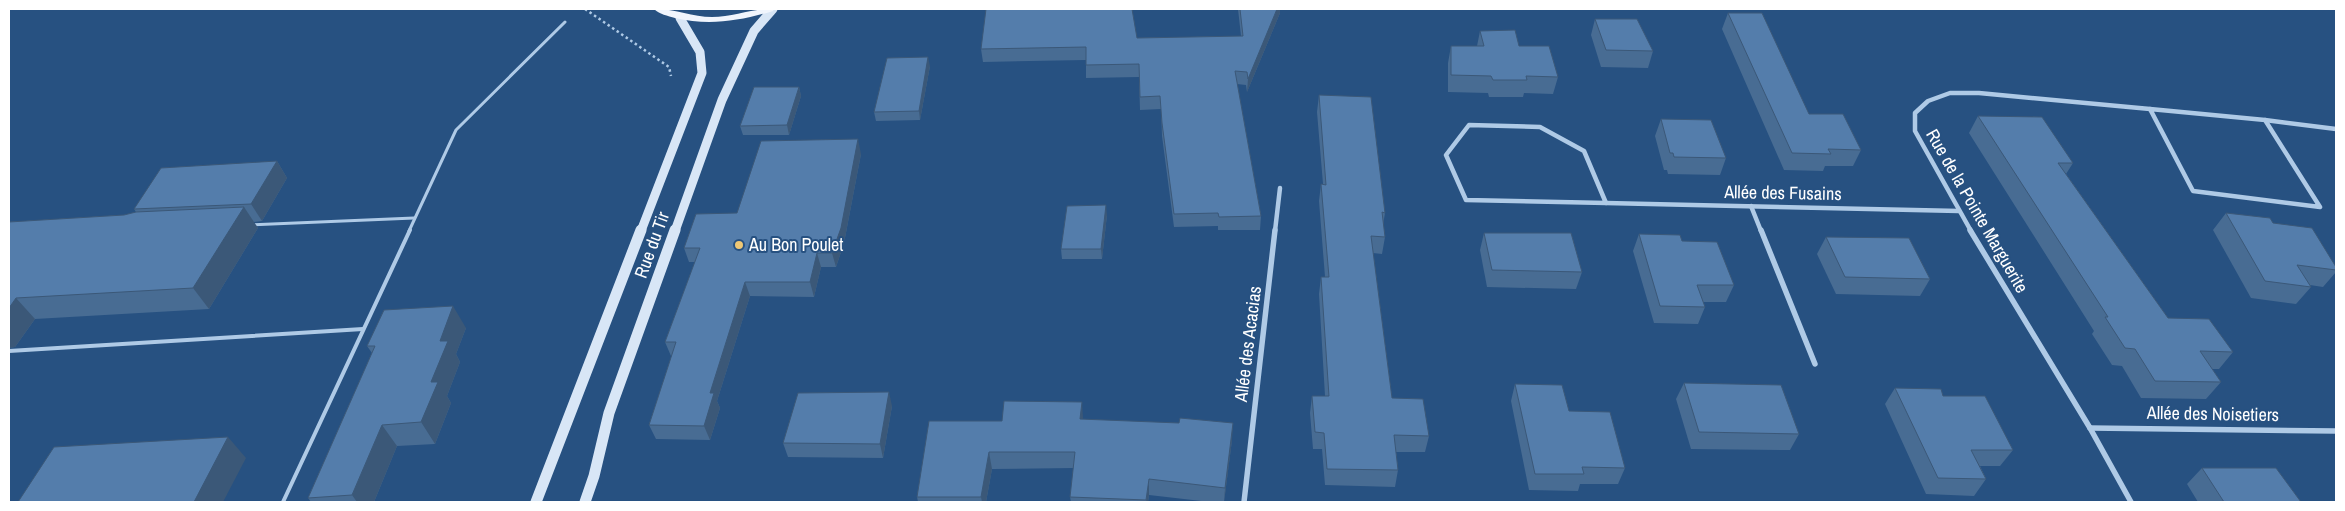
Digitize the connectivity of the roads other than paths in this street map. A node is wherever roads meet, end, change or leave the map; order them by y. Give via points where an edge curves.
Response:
1 (660, 9) edge
2 (769, 9) edge
3 (773, 9) edge
4 (680, 18) junction
5 (565, 22) dead end
6 (2149, 108) junction
7 (2265, 120) junction
8 (2336, 129) edge
9 (1280, 188) dead end
10 (1606, 203) junction
11 (1752, 206) junction
12 (1959, 211) junction
13 (414, 218) junction
14 (246, 226) edge
15 (363, 329) junction
16 (9, 351) edge
17 (1815, 364) dead end
18 (2090, 428) junction
19 (2336, 430) edge
20 (283, 502) edge
21 (536, 502) edge
22 (585, 502) edge
23 (1244, 502) edge
24 (2131, 502) edge

1 - 4 main road
2 - 4 main road via 745,17 711,21
3 - 22 main road, Rue du Tir via 754,30 722,100 609,413
4 - 21 main road, Rue du Tir via 700,52 702,73
5 - 13 lane via 456,130
6 - 7 street, Rue de la Pointe Marguerite
6 - 7 street via 2193,191 2320,207
6 - 12 street, Rue de la Pointe Marguerite via 1980,92 1950,93 1928,101 1915,113 1915,131
7 - 8 street, Rue de la Pointe Marguerite
9 - 23 street, Allée des Acacias
10 - 10 street, Allée des Fusains via 1466,200 1446,155 1469,126 1540,127 1584,151
10 - 11 street, Allée des Fusains
11 - 12 street, Allée des Fusains
11 - 17 street
12 - 18 street, Rue de la Pointe Marguerite
13 - 14 lane
13 - 15 lane
15 - 16 lane
15 - 20 lane
18 - 19 street, Allée des Noisetiers
18 - 24 street, Rue de la Pointe Marguerite

